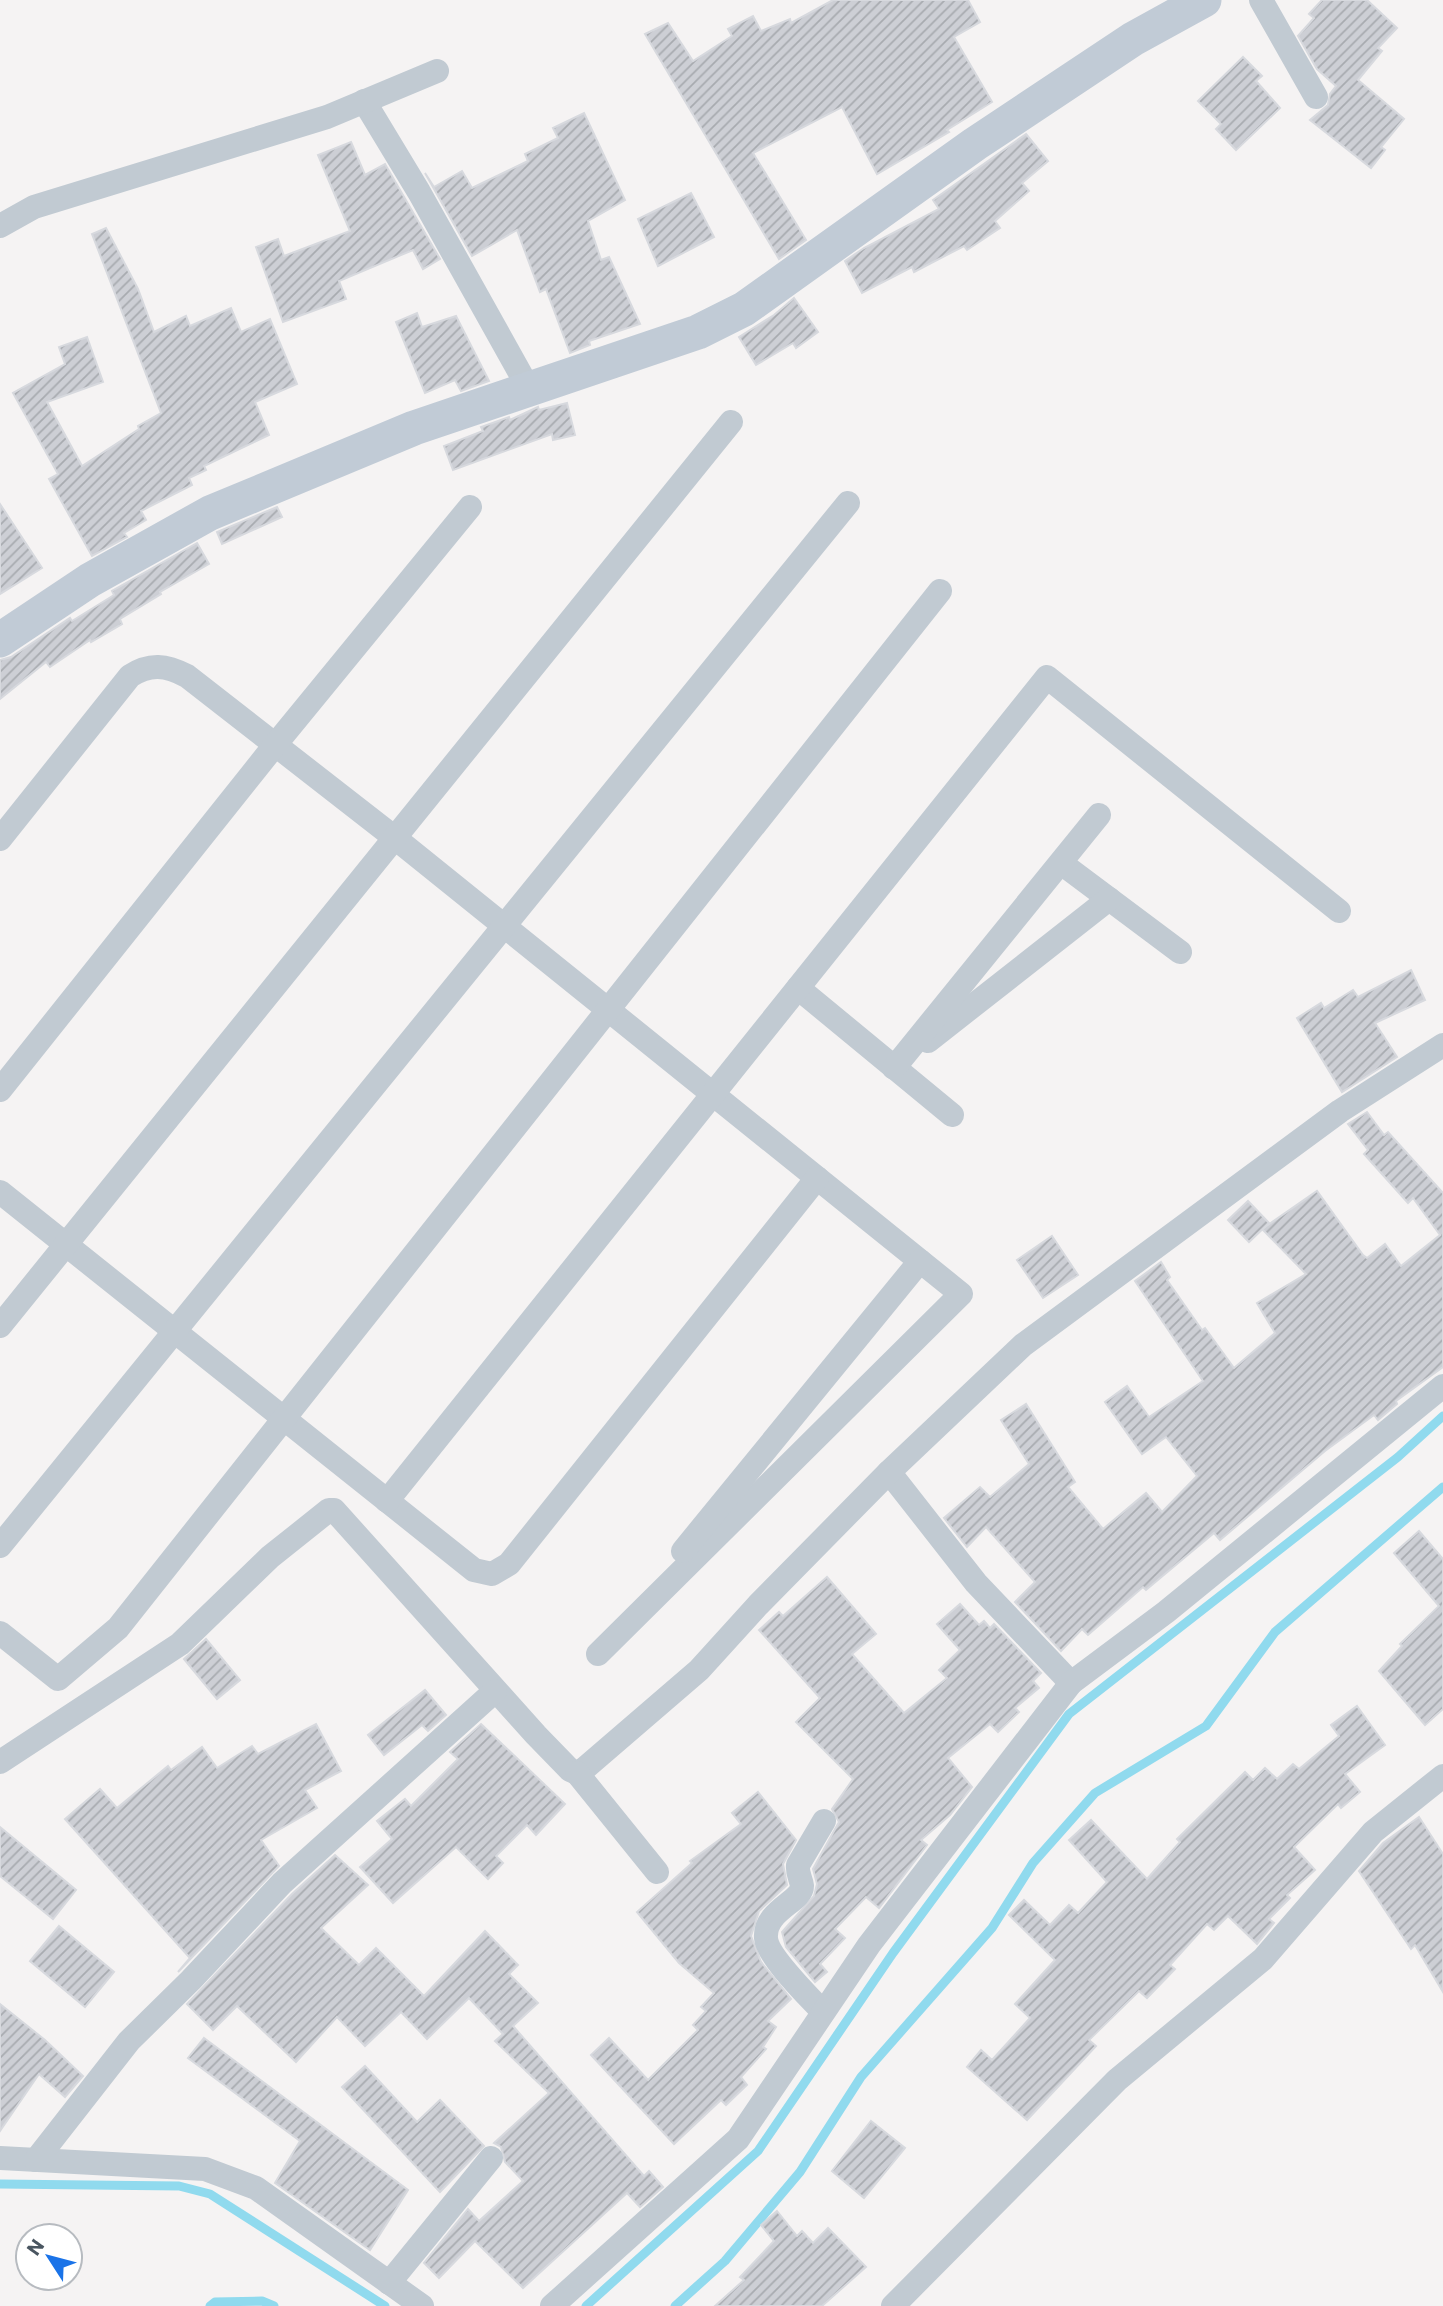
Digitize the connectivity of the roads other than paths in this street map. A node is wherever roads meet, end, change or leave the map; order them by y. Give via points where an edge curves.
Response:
1 (1204, 0) edge
2 (1261, 0) edge
3 (437, 71) dead end
4 (1316, 97) dead end
5 (364, 101) junction
6 (0, 226) edge
7 (529, 389) junction
8 (731, 422) dead end
9 (848, 503) dead end
10 (470, 507) dead end
11 (940, 592) dead end
12 (0, 640) edge
13 (275, 745) junction
14 (1099, 815) dead end
15 (395, 838) junction
16 (0, 839) edge
17 (1060, 863) junction
18 (1109, 899) junction
19 (1339, 911) dead end
20 (504, 926) junction
21 (1180, 952) dead end
22 (798, 988) junction
23 (608, 1010) junction
24 (1443, 1045) edge
25 (894, 1068) junction
26 (0, 1090) edge
27 (713, 1094) junction
28 (952, 1115) dead end
29 (817, 1178) junction
30 (0, 1192) edge
31 (66, 1244) junction
32 (920, 1261) junction
33 (0, 1326) edge
34 (175, 1332) junction
35 (1443, 1386) edge
36 (284, 1419) junction
37 (889, 1472) junction
38 (387, 1501) junction
39 (0, 1546) edge
40 (0, 1633) edge
41 (1071, 1684) junction
42 (495, 1690) junction
43 (0, 1762) edge
44 (577, 1773) junction
45 (1443, 1776) edge
46 (824, 1821) dead end
47 (657, 1872) dead end
48 (823, 2012) junction
49 (0, 2158) edge
50 (491, 2158) dead end
51 (36, 2160) junction
52 (389, 2283) junction
53 (422, 2306) edge
54 (552, 2306) edge
55 (893, 2306) edge

1 - 7 street via 1133,39 975,144 744,309 698,332
2 - 4 street
3 - 5 street
5 - 6 street via 327,117 34,207
5 - 7 street
7 - 12 street via 414,428 210,513 90,580
8 - 15 street
9 - 20 street
10 - 13 street
11 - 23 street
13 - 15 street
13 - 16 street via 187,676 172,668 140,669 104,705
13 - 26 street
14 - 17 street
15 - 20 street
15 - 31 street
17 - 18 street
17 - 25 street
18 - 21 street
18 - 25 street
19 - 22 street via 1047,677
20 - 23 street
20 - 34 street
22 - 25 street
22 - 27 street
23 - 27 street
23 - 36 street
24 - 37 street via 1340,1111 1023,1345
25 - 28 street
27 - 29 street
27 - 38 street
29 - 32 street
29 - 38 street via 509,1564 492,1574 474,1570
30 - 31 street
31 - 33 street
31 - 34 street
32 - 32 street via 641,1601 598,1654 961,1294
34 - 36 street
34 - 39 street
35 - 41 street
36 - 38 street
36 - 40 street via 118,1628 58,1679
37 - 41 street via 976,1583
37 - 44 street via 699,1670
41 - 48 street via 869,1944
42 - 43 street via 339,1513 329,1510 270,1558 180,1644
42 - 44 street
42 - 51 street via 282,1883 129,2041
44 - 47 street
45 - 55 street via 1373,1832 1263,1959 1117,2080
46 - 48 street via 798,1865 800,1893 766,1926 770,1950
48 - 54 street via 738,2139
49 - 51 street
50 - 52 street
51 - 52 street via 205,2169 256,2189
52 - 53 street

